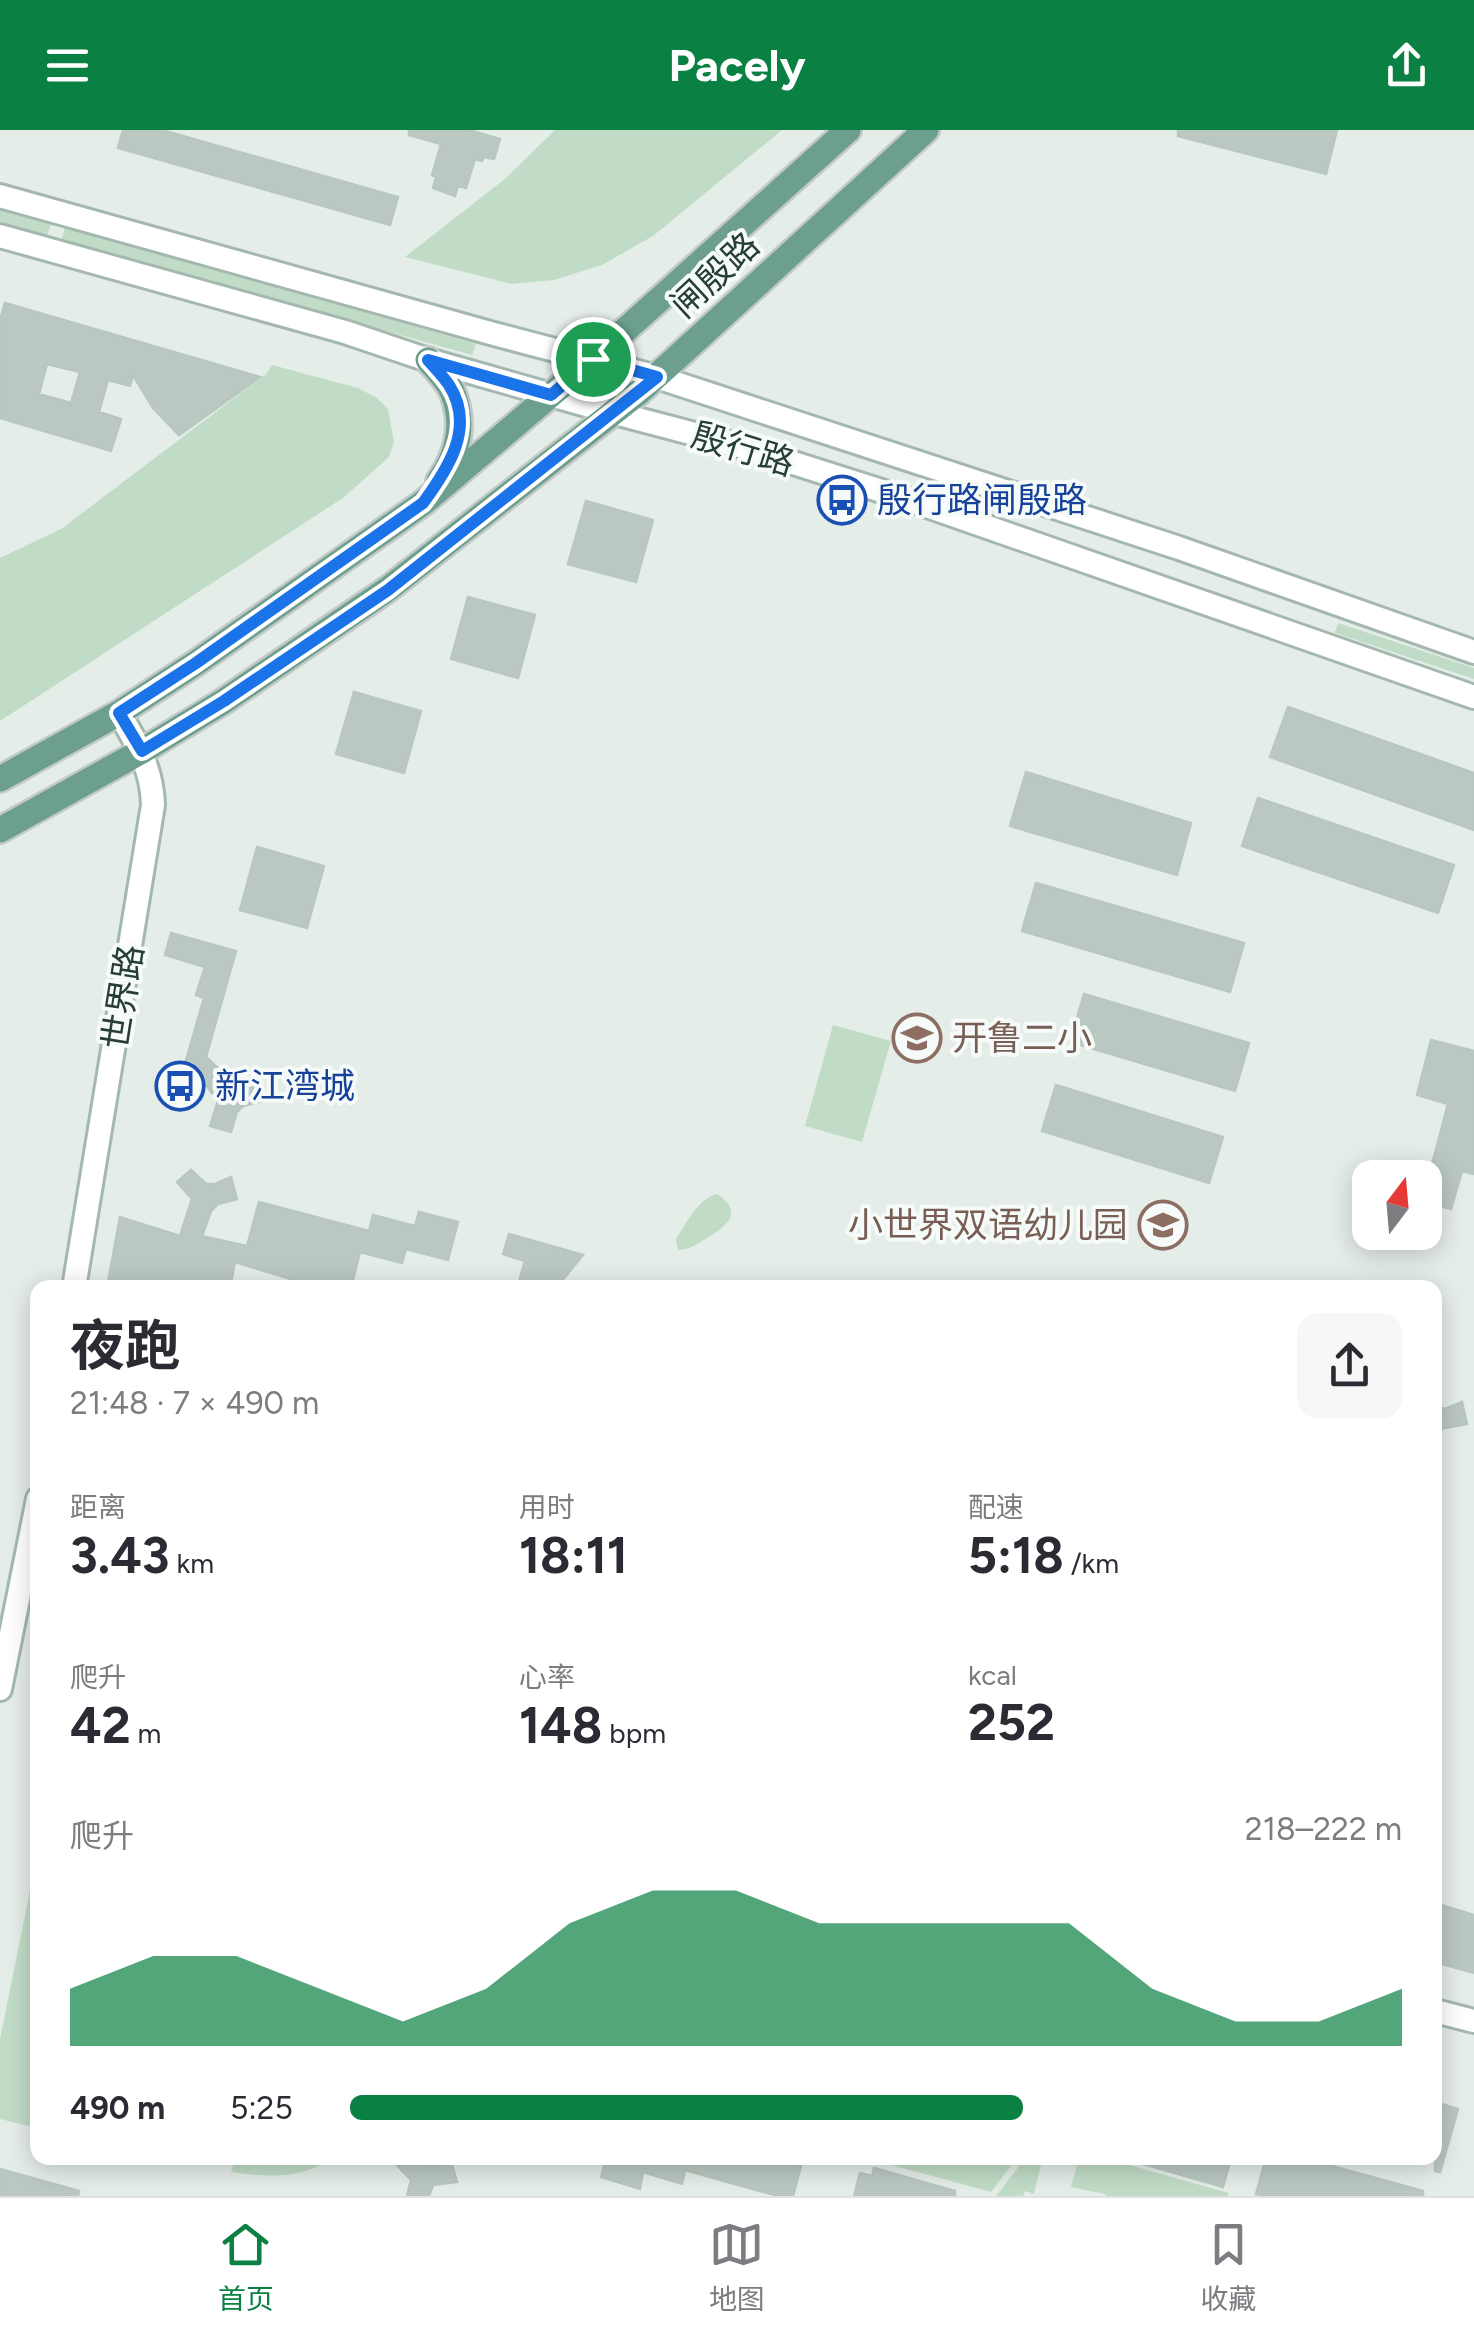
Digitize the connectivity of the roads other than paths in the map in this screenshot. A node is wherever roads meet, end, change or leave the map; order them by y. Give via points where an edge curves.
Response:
1 (848, 130) edge
2 (926, 130) edge
3 (0, 196) edge
4 (0, 236) edge
5 (593, 359) junction
6 (428, 360) junction
7 (657, 377) junction
8 (551, 395) junction
9 (611, 412) junction
10 (423, 503) junction
11 (1474, 652) edge
12 (1474, 698) edge
13 (119, 713) junction
14 (142, 751) junction
15 (0, 780) edge
16 (0, 830) edge
17 (75, 1280) edge
18 (30, 1578) edge
19 (27, 1607) edge
20 (0, 1689) edge
21 (1442, 2013) edge
22 (1474, 2021) edge

1 - 5 main road, 闸殷路
2 - 7 main road, 闸殷路
3 - 5 main road, 殷行路
4 - 6 main road, 殷行路
5 - 7 main road, 殷行路
5 - 8 main road, 闸殷路
6 - 8 main road, 殷行路
6 - 10 main road via 451,388 460,432 446,472
7 - 9 main road, 闸殷路
7 - 11 main road, 殷行路
8 - 9 main road, 殷行路
8 - 10 main road, 闸殷路
9 - 12 main road, 殷行路 via 910,500
9 - 14 main road, 闸殷路 via 388,590
10 - 13 main road, 闸殷路
13 - 14 main road, 世界路
13 - 15 main road, 闸殷路
14 - 16 main road, 闸殷路
14 - 17 main road, 世界路 via 153,805
18 - 19 main road
19 - 20 main road
21 - 22 main road

